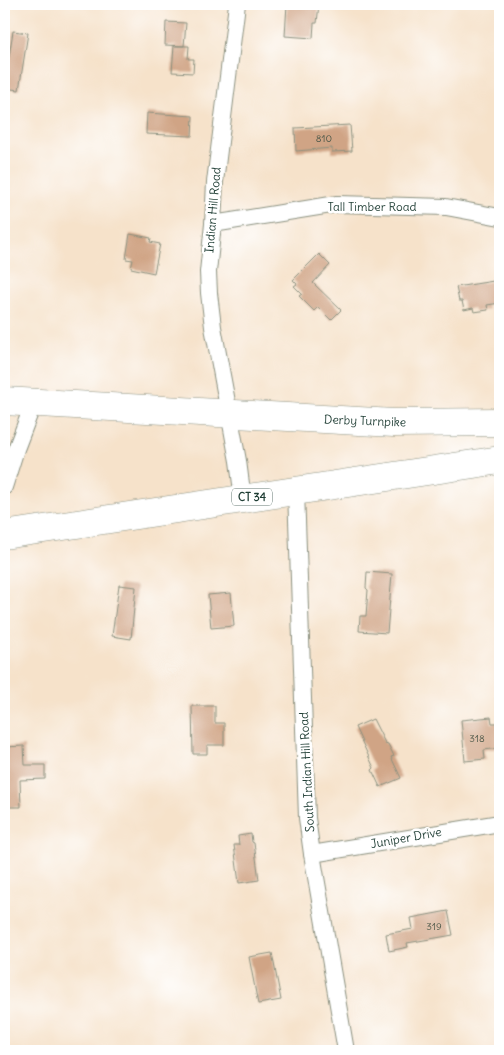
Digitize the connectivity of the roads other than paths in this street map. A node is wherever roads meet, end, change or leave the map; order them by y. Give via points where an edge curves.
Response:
1 (237, 4) edge
2 (500, 217) edge
3 (213, 224) junction
4 (4, 400) edge
5 (34, 402) junction
6 (229, 415) junction
7 (500, 422) edge
8 (500, 460) edge
9 (4, 487) edge
10 (296, 490) junction
11 (242, 499) junction
12 (4, 535) edge
13 (500, 824) edge
14 (312, 854) junction
15 (346, 1051) edge

1 - 3 street, Indian Hill Road via 215,182
2 - 3 street, Tall Timber Road via 446,207 337,204
3 - 6 street, Indian Hill Road via 209,293
4 - 5 highway, Derby Turnpike
5 - 6 highway, Derby Turnpike
5 - 9 street
6 - 7 highway, Derby Turnpike via 394,423
6 - 11 street
8 - 10 highway, CT 34
10 - 11 highway, CT 34
10 - 14 street, South Indian Hill Road via 307,818
11 - 12 highway, CT 34
13 - 14 street, Juniper Drive
14 - 15 street, South Indian Hill Road

